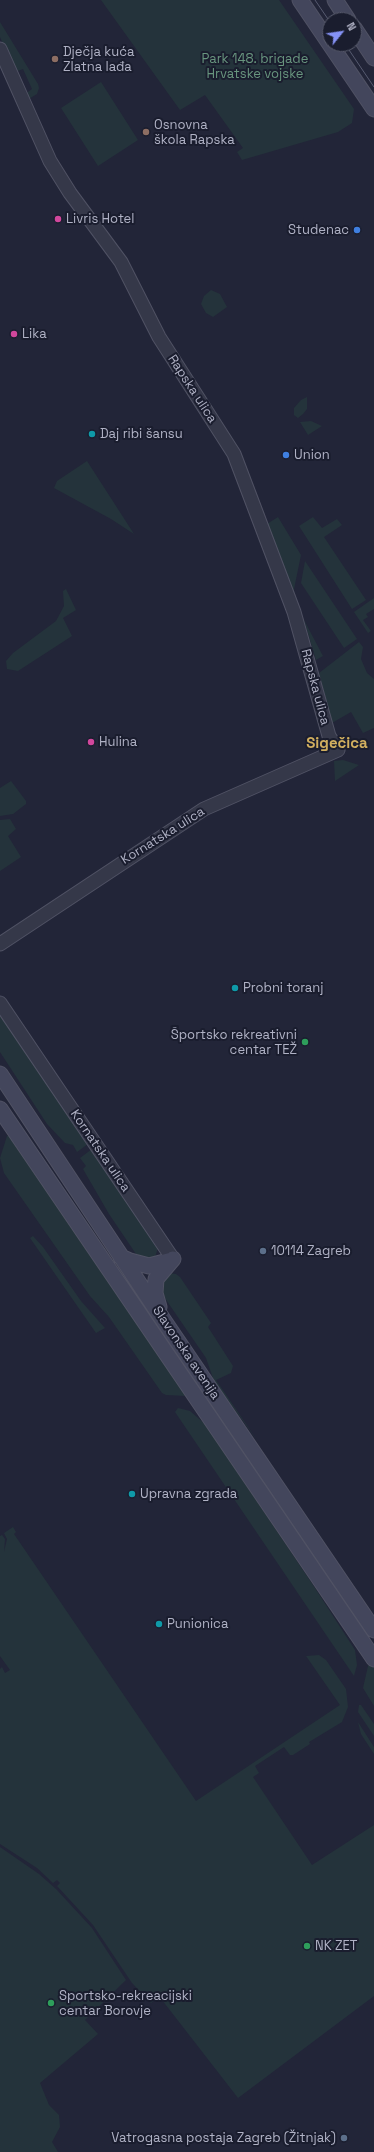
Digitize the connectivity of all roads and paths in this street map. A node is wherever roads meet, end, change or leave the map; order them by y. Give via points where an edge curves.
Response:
1 (300, 0) edge
2 (335, 0) edge
3 (343, 12) edge
4 (362, 40) edge
5 (0, 49) edge
6 (374, 58) edge
7 (374, 109) edge
8 (338, 750) joint
9 (0, 944) edge
10 (0, 1003) edge
11 (0, 1074) edge
12 (0, 1110) edge
13 (121, 1257) junction
14 (173, 1260) junction
15 (164, 1321) junction
16 (374, 1630) edge
17 (374, 1659) edge

1 - 7 main road
2 - 3 main road
4 - 6 main road
5 - 8 street, Rapska ulica via 50,162 121,262 160,337 234,454 294,612 329,736
8 - 9 street, Kornatska ulica via 204,809
10 - 14 street, Kornatska ulica
11 - 13 main road, Slavonska avenija
12 - 17 main road, Slavonska avenija
13 - 14 main road via 130,1262 150,1266
13 - 15 main road, Slavonska avenija
14 - 15 main road via 159,1274 155,1284 155,1293
15 - 16 main road, Slavonska avenija

